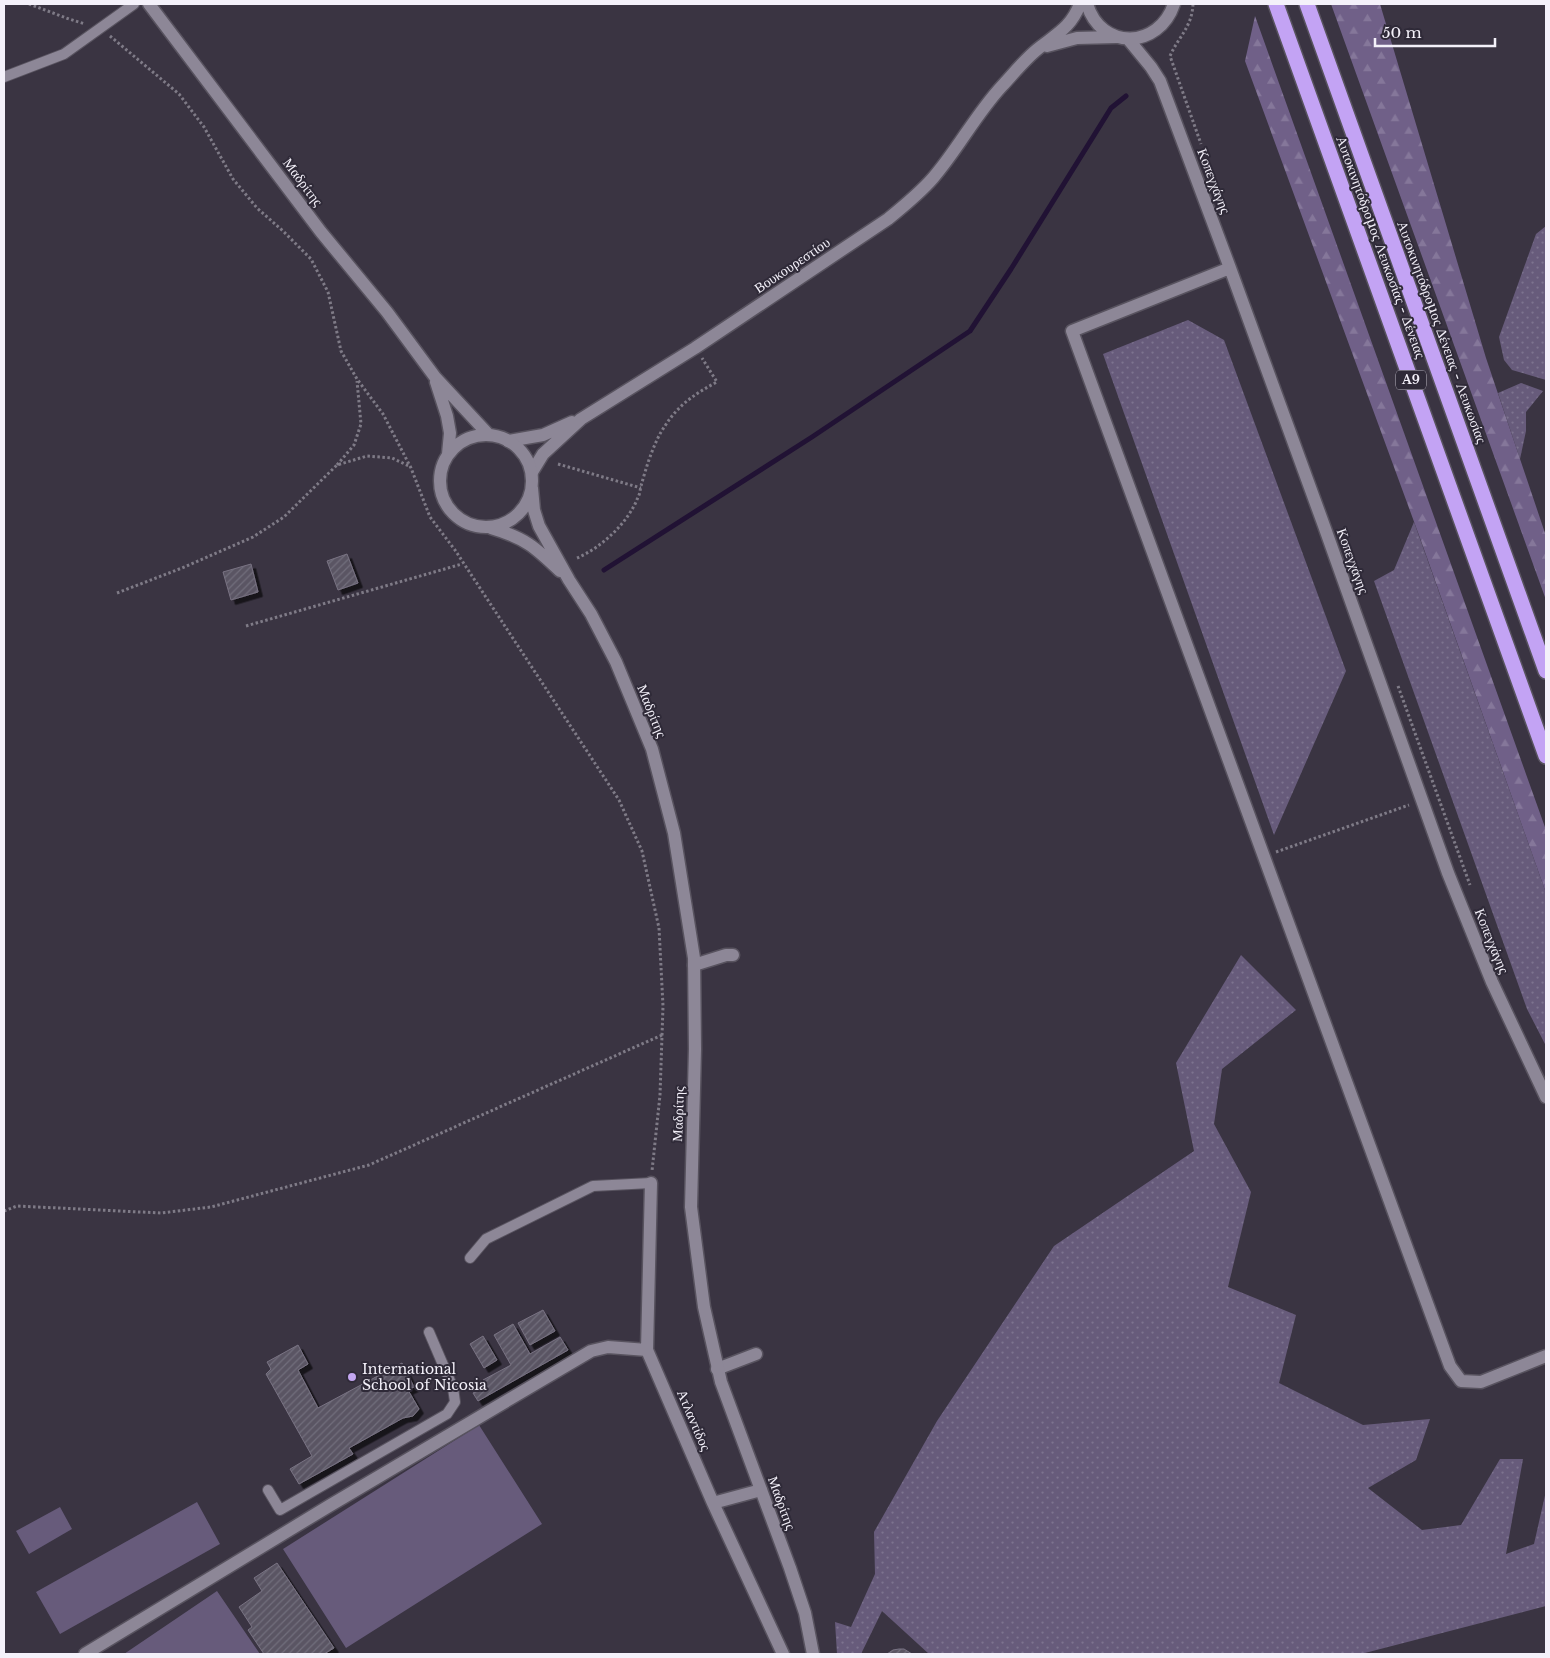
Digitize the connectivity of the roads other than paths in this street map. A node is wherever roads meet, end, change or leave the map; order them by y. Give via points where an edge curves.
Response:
1 (134, 4) edge
2 (148, 4) edge
3 (1080, 4) edge
4 (1087, 4) edge
5 (1174, 4) edge
6 (1276, 4) edge
7 (1307, 4) edge
8 (1123, 38) junction
9 (1038, 48) junction
10 (4, 77) edge
11 (1230, 268) junction
12 (435, 377) junction
13 (581, 419) junction
14 (488, 434) junction
15 (508, 441) junction
16 (448, 454) junction
17 (532, 472) junction
18 (532, 488) junction
19 (491, 527) junction
20 (569, 580) junction
21 (1546, 671) edge
22 (1546, 756) edge
23 (734, 955) dead end
24 (694, 965) junction
25 (1546, 1097) edge
26 (651, 1183) joint
27 (470, 1258) dead end
28 (429, 1332) dead end
29 (647, 1350) junction
30 (756, 1354) dead end
31 (1546, 1356) edge
32 (717, 1369) junction
33 (268, 1490) dead end
34 (761, 1490) junction
35 (713, 1503) junction
36 (85, 1654) edge
37 (783, 1654) edge
38 (813, 1654) edge

1 - 10 lane via 64,54
2 - 12 street, Μαδρίτης
3 - 9 street, Βουκουρεστίου via 1067,26
4 - 8 street, Κοπεγχάγης via 1097,24 1106,32
5 - 8 street via 1168,19 1157,30 1143,37
6 - 22 highway, Αυτοκινητόδρομος Λευκωσίας - Δένειας / A9
7 - 21 highway, Αυτοκινητόδρομος Δένειας - Λευκωσίας / A9
8 - 9 street via 1078,38
8 - 11 street, Κοπεγχάγης via 1160,81
9 - 13 street, Βουκουρεστίου via 1000,88 932,179 888,219 695,348
11 - 25 street, Κοπεγχάγης via 1448,873 1492,982
11 - 31 street via 1072,331 1450,1366 1461,1381 1481,1382
12 - 14 street, Μαδρίτης
12 - 16 street, Μαδρίτης via 450,433
13 - 15 street via 543,435
13 - 17 street, Βουκουρεστίου via 543,454
14 - 15 street
14 - 16 street via 473,436 459,443
15 - 17 street via 526,458
16 - 19 street via 439,482 442,497 461,521
17 - 18 street
18 - 19 street via 528,502 518,515
18 - 20 street, Μαδρίτης via 539,526
19 - 20 street, Μαδρίτης via 527,541
20 - 24 street, Μαδρίτης via 616,662 652,749 674,833
23 - 24 street
24 - 32 street, Μαδρίτης via 691,1207 704,1307
26 - 27 lane via 593,1186 486,1239
26 - 29 street, Ατλαντίδος
28 - 33 lane via 453,1388 455,1402 447,1414 280,1510
29 - 35 street, Ατλαντίδος
29 - 36 street via 608,1347 591,1351
30 - 32 street
32 - 34 street, Μαδρίτης
34 - 35 street
34 - 38 street, Μαδρίτης via 805,1613
35 - 37 street, Ατλαντίδος

